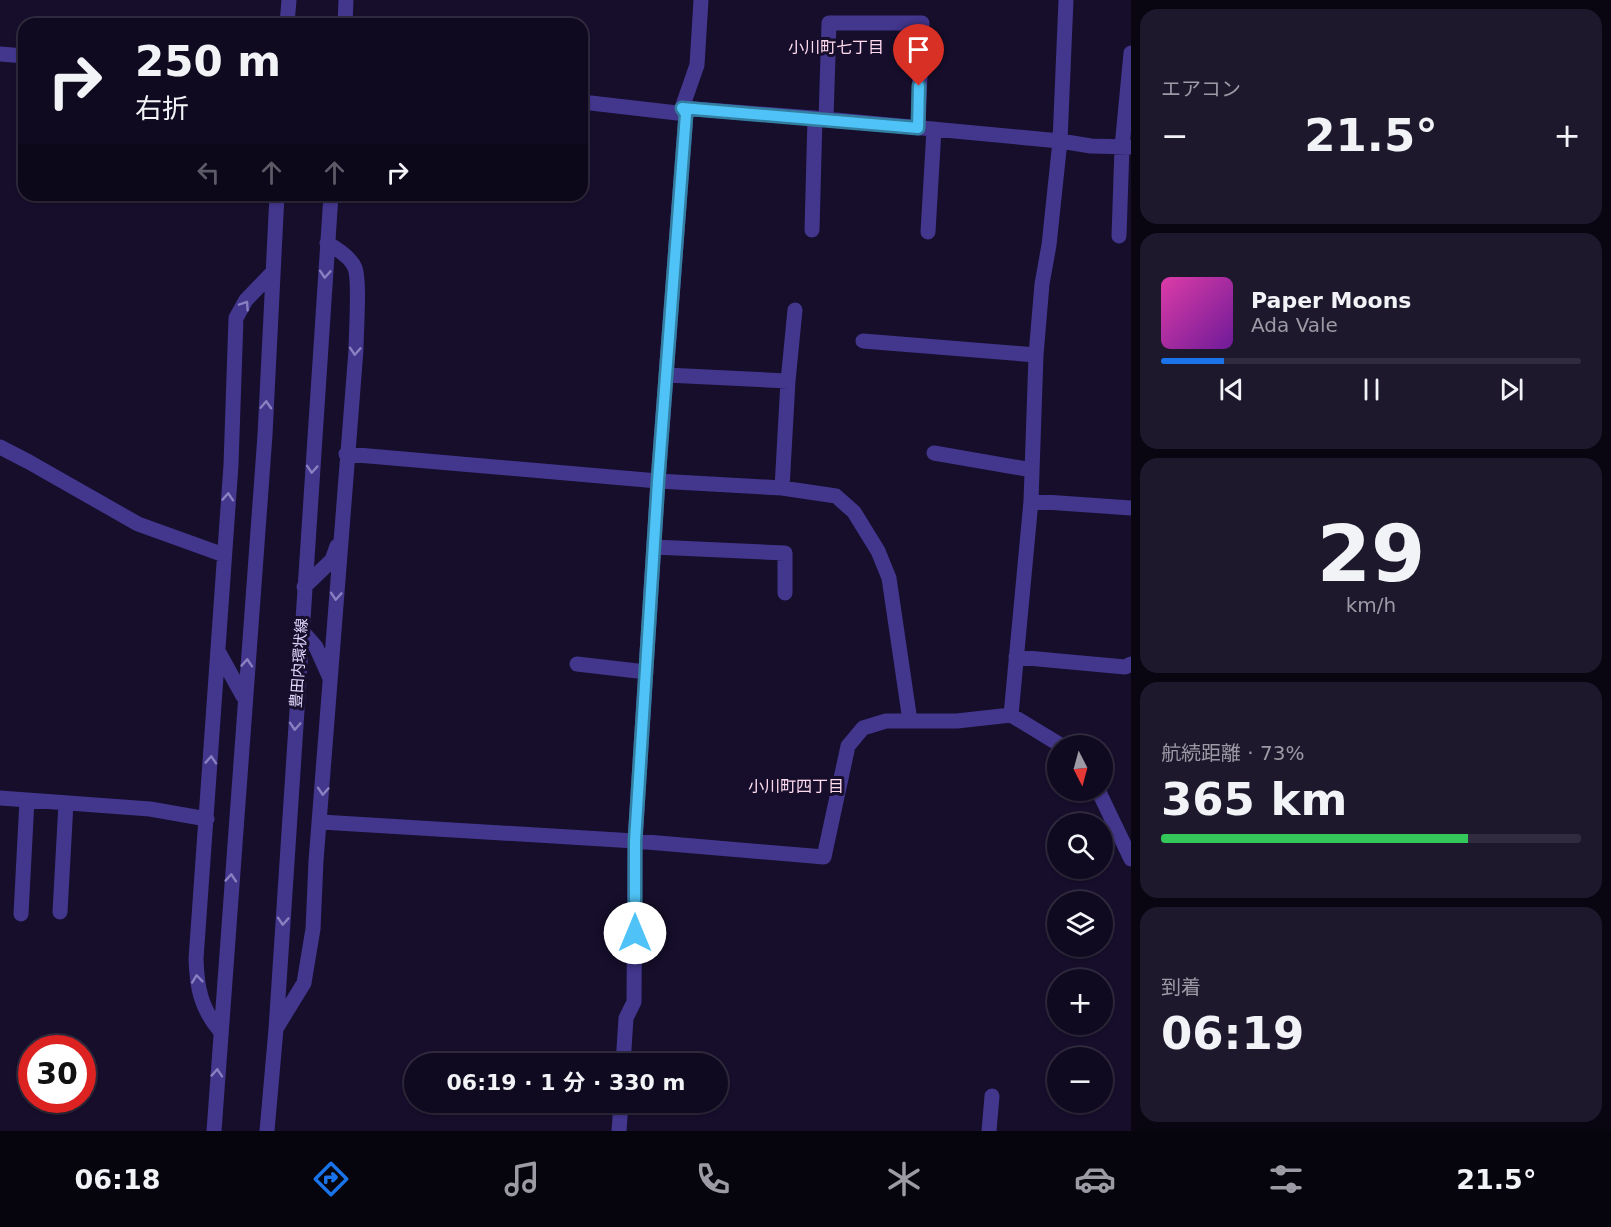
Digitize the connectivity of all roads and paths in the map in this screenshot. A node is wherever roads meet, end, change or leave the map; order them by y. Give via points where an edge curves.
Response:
1 (289, 0) edge
2 (346, 0) edge
3 (701, 0) edge
4 (1066, 0) edge
5 (288, 18) edge
6 (345, 18) edge
7 (1131, 53) edge
8 (0, 54) edge
9 (18, 56) edge
10 (588, 103) edge
11 (684, 111) junction
12 (821, 118) junction
13 (918, 128) junction
14 (934, 129) junction
15 (1060, 141) junction
16 (1126, 147) edge
17 (277, 201) edge
18 (330, 201) edge
19 (812, 230) dead end
20 (928, 232) dead end
21 (1119, 236) dead end
22 (327, 243) junction
23 (272, 273) junction
24 (795, 310) dead end
25 (863, 341) dead end
26 (1036, 355) junction
27 (666, 375) junction
28 (788, 381) junction
29 (0, 447) edge
30 (934, 453) dead end
31 (346, 454) junction
32 (1032, 470) junction
33 (658, 481) junction
34 (782, 488) junction
35 (1031, 501) junction
36 (1131, 508) edge
37 (340, 538) junction
38 (654, 547) junction
39 (224, 555) junction
40 (304, 587) junction
41 (786, 593) dead end
42 (302, 631) junction
43 (218, 651) junction
44 (1017, 657) junction
45 (577, 664) dead end
46 (1131, 664) edge
47 (646, 672) junction
48 (330, 679) junction
49 (245, 699) junction
50 (1011, 715) junction
51 (910, 721) junction
52 (1047, 737) edge
53 (0, 798) edge
54 (27, 800) junction
55 (1103, 801) edge
56 (66, 803) junction
57 (207, 819) junction
58 (321, 822) junction
59 (635, 841) junction
60 (1131, 859) edge
61 (60, 912) dead end
62 (21, 914) dead end
63 (276, 1029) junction
64 (220, 1031) junction
65 (624, 1053) edge
66 (992, 1096) dead end
67 (620, 1113) edge
68 (214, 1131) edge
69 (267, 1131) edge
70 (619, 1131) edge
71 (989, 1131) edge

1 - 5 street
2 - 6 street
3 - 11 street via 697,65
4 - 15 street
7 - 16 street
8 - 9 street
10 - 11 street
11 - 12 street
11 - 27 street
12 - 13 street
12 - 13 street via 829,23 922,23
12 - 19 street
13 - 14 street
14 - 15 street
14 - 20 street
15 - 16 street
15 - 26 street
16 - 21 street
17 - 23 street
18 - 22 street, 豊田内環状線
22 -> 31 street via 355,268 356,350
22 -> 40 street, 豊田内環状線
39 -> 23 street via 236,318 246,300
49 -> 23 street via 265,435
24 - 28 street
25 - 26 street
26 - 32 street
27 - 28 street
27 - 33 street
28 - 34 street
29 - 39 street via 138,524
30 - 32 street
31 - 33 street
31 - 37 street
32 - 35 street
33 - 34 street
33 - 38 street
34 - 51 street via 836,496 854,512 878,551 889,578
35 - 36 street
35 - 44 street
37 - 40 street via 332,560
37 -> 48 street
38 - 41 street via 785,553
38 - 47 street
39 - 43 street
40 - 42 street, 豊田内環状線
42 - 48 street via 316,647
42 -> 63 street, 豊田内環状線
43 - 49 street
57 -> 43 street
44 - 46 street via 1125,667
44 - 50 street
45 - 47 street
47 - 59 street
48 -> 58 street
64 -> 49 street
50 - 51 street
50 - 52 street
51 - 59 street via 886,721 863,728 848,746 824,857
53 - 54 street
54 - 56 street
54 - 62 street
55 - 60 street
56 - 57 street via 150,809
56 - 61 street
64 -> 57 street via 208,1016 197,983
58 - 59 street
58 - 63 street via 313,929 304,983
59 - 65 street via 634,1002 626,1018
63 - 69 street, 豊田内環状線
68 -> 64 street
66 - 71 street
67 - 70 street

